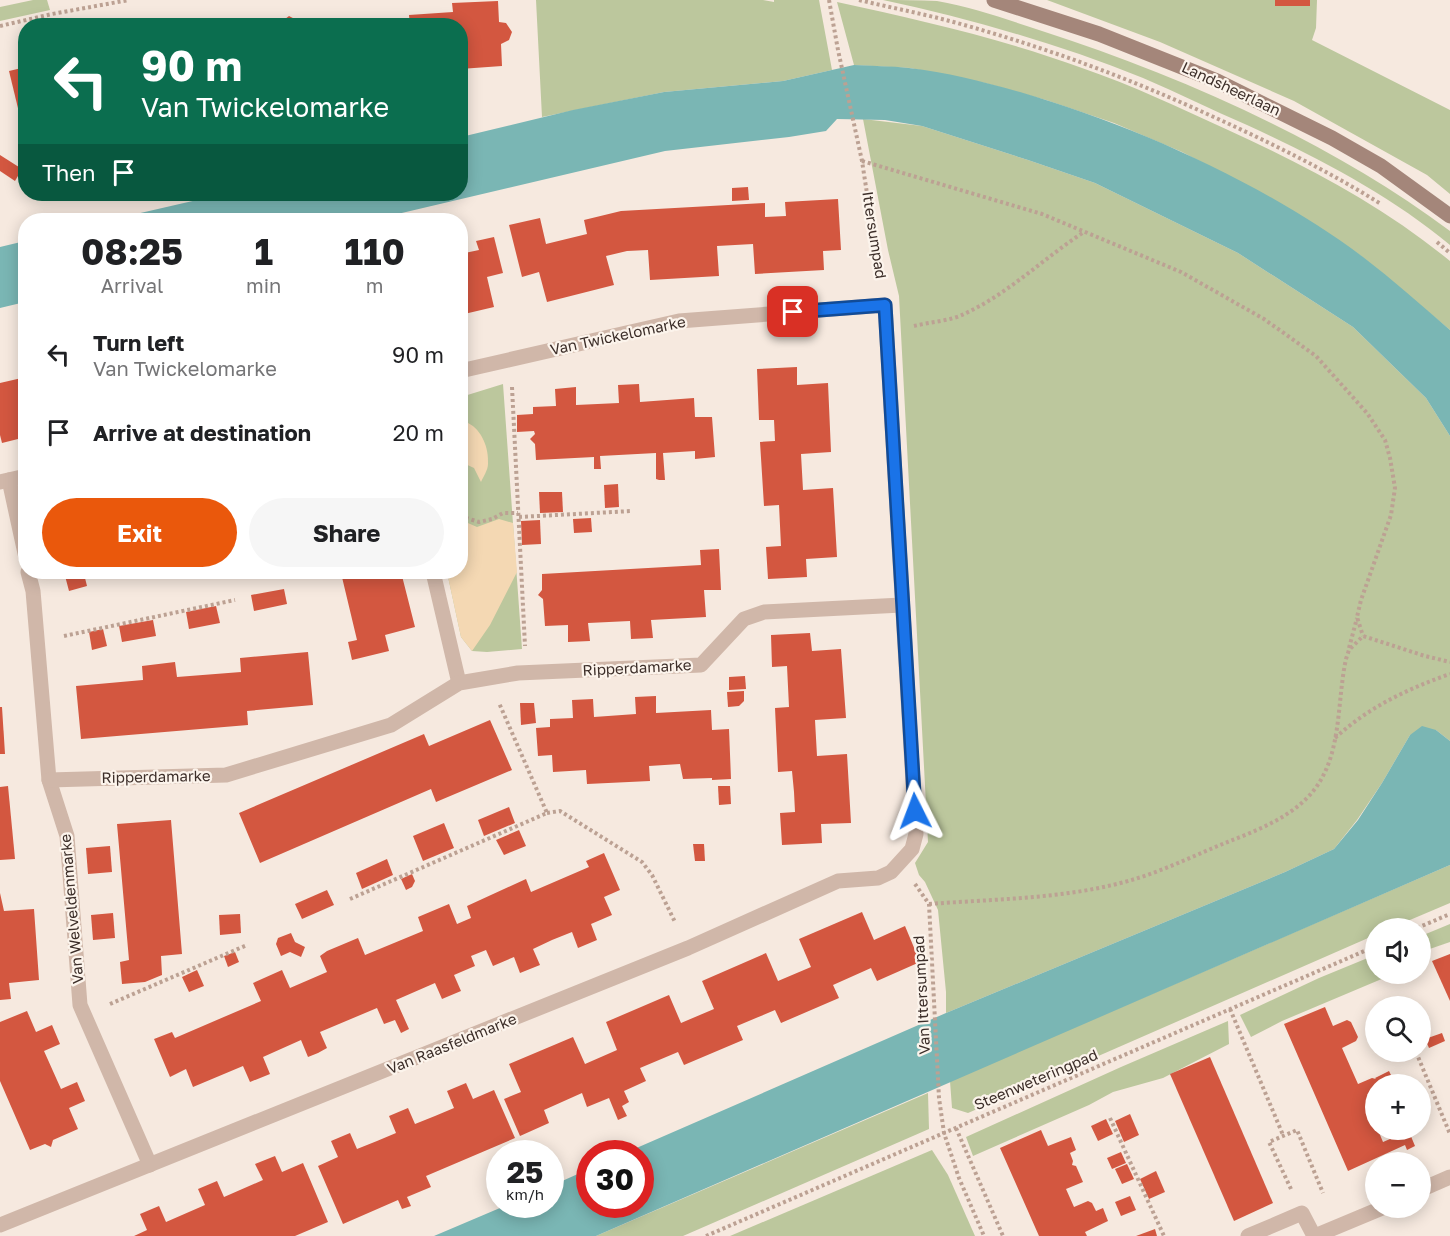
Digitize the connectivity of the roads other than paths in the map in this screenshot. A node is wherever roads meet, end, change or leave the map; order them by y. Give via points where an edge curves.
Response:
1 (994, 0) edge
2 (1450, 216) edge
3 (468, 369) edge
4 (4, 481) edge
5 (18, 530) edge
6 (30, 579) edge
7 (435, 579) edge
8 (902, 604) junction
9 (459, 683) junction
10 (49, 780) junction
11 (150, 1165) junction
12 (1450, 1177) edge
13 (1431, 1185) edge
14 (1365, 1215) edge
15 (0, 1225) edge
16 (1248, 1236) edge
17 (1314, 1236) edge

1 - 2 street, Landsheerlaan via 1071,24 1217,81 1381,166
3 - 8 street, Van Twickelomarke via 679,321 885,305
4 - 5 street
6 - 10 street, Van Welveldenmarke
7 - 9 street
8 - 9 street, Ripperdamarke via 765,612 744,619 702,665 527,673
8 - 11 street, Van Raasfeldmarke via 916,834 912,849 891,873 878,878 838,881 688,948
9 - 10 street, Ripperdamarke via 391,725 226,775
10 - 11 street, Van Welveldenmarke via 68,836 80,1005
11 - 15 street, Van Raasfeldmarke
12 - 13 street
14 - 17 street
16 - 17 street via 1302,1213

